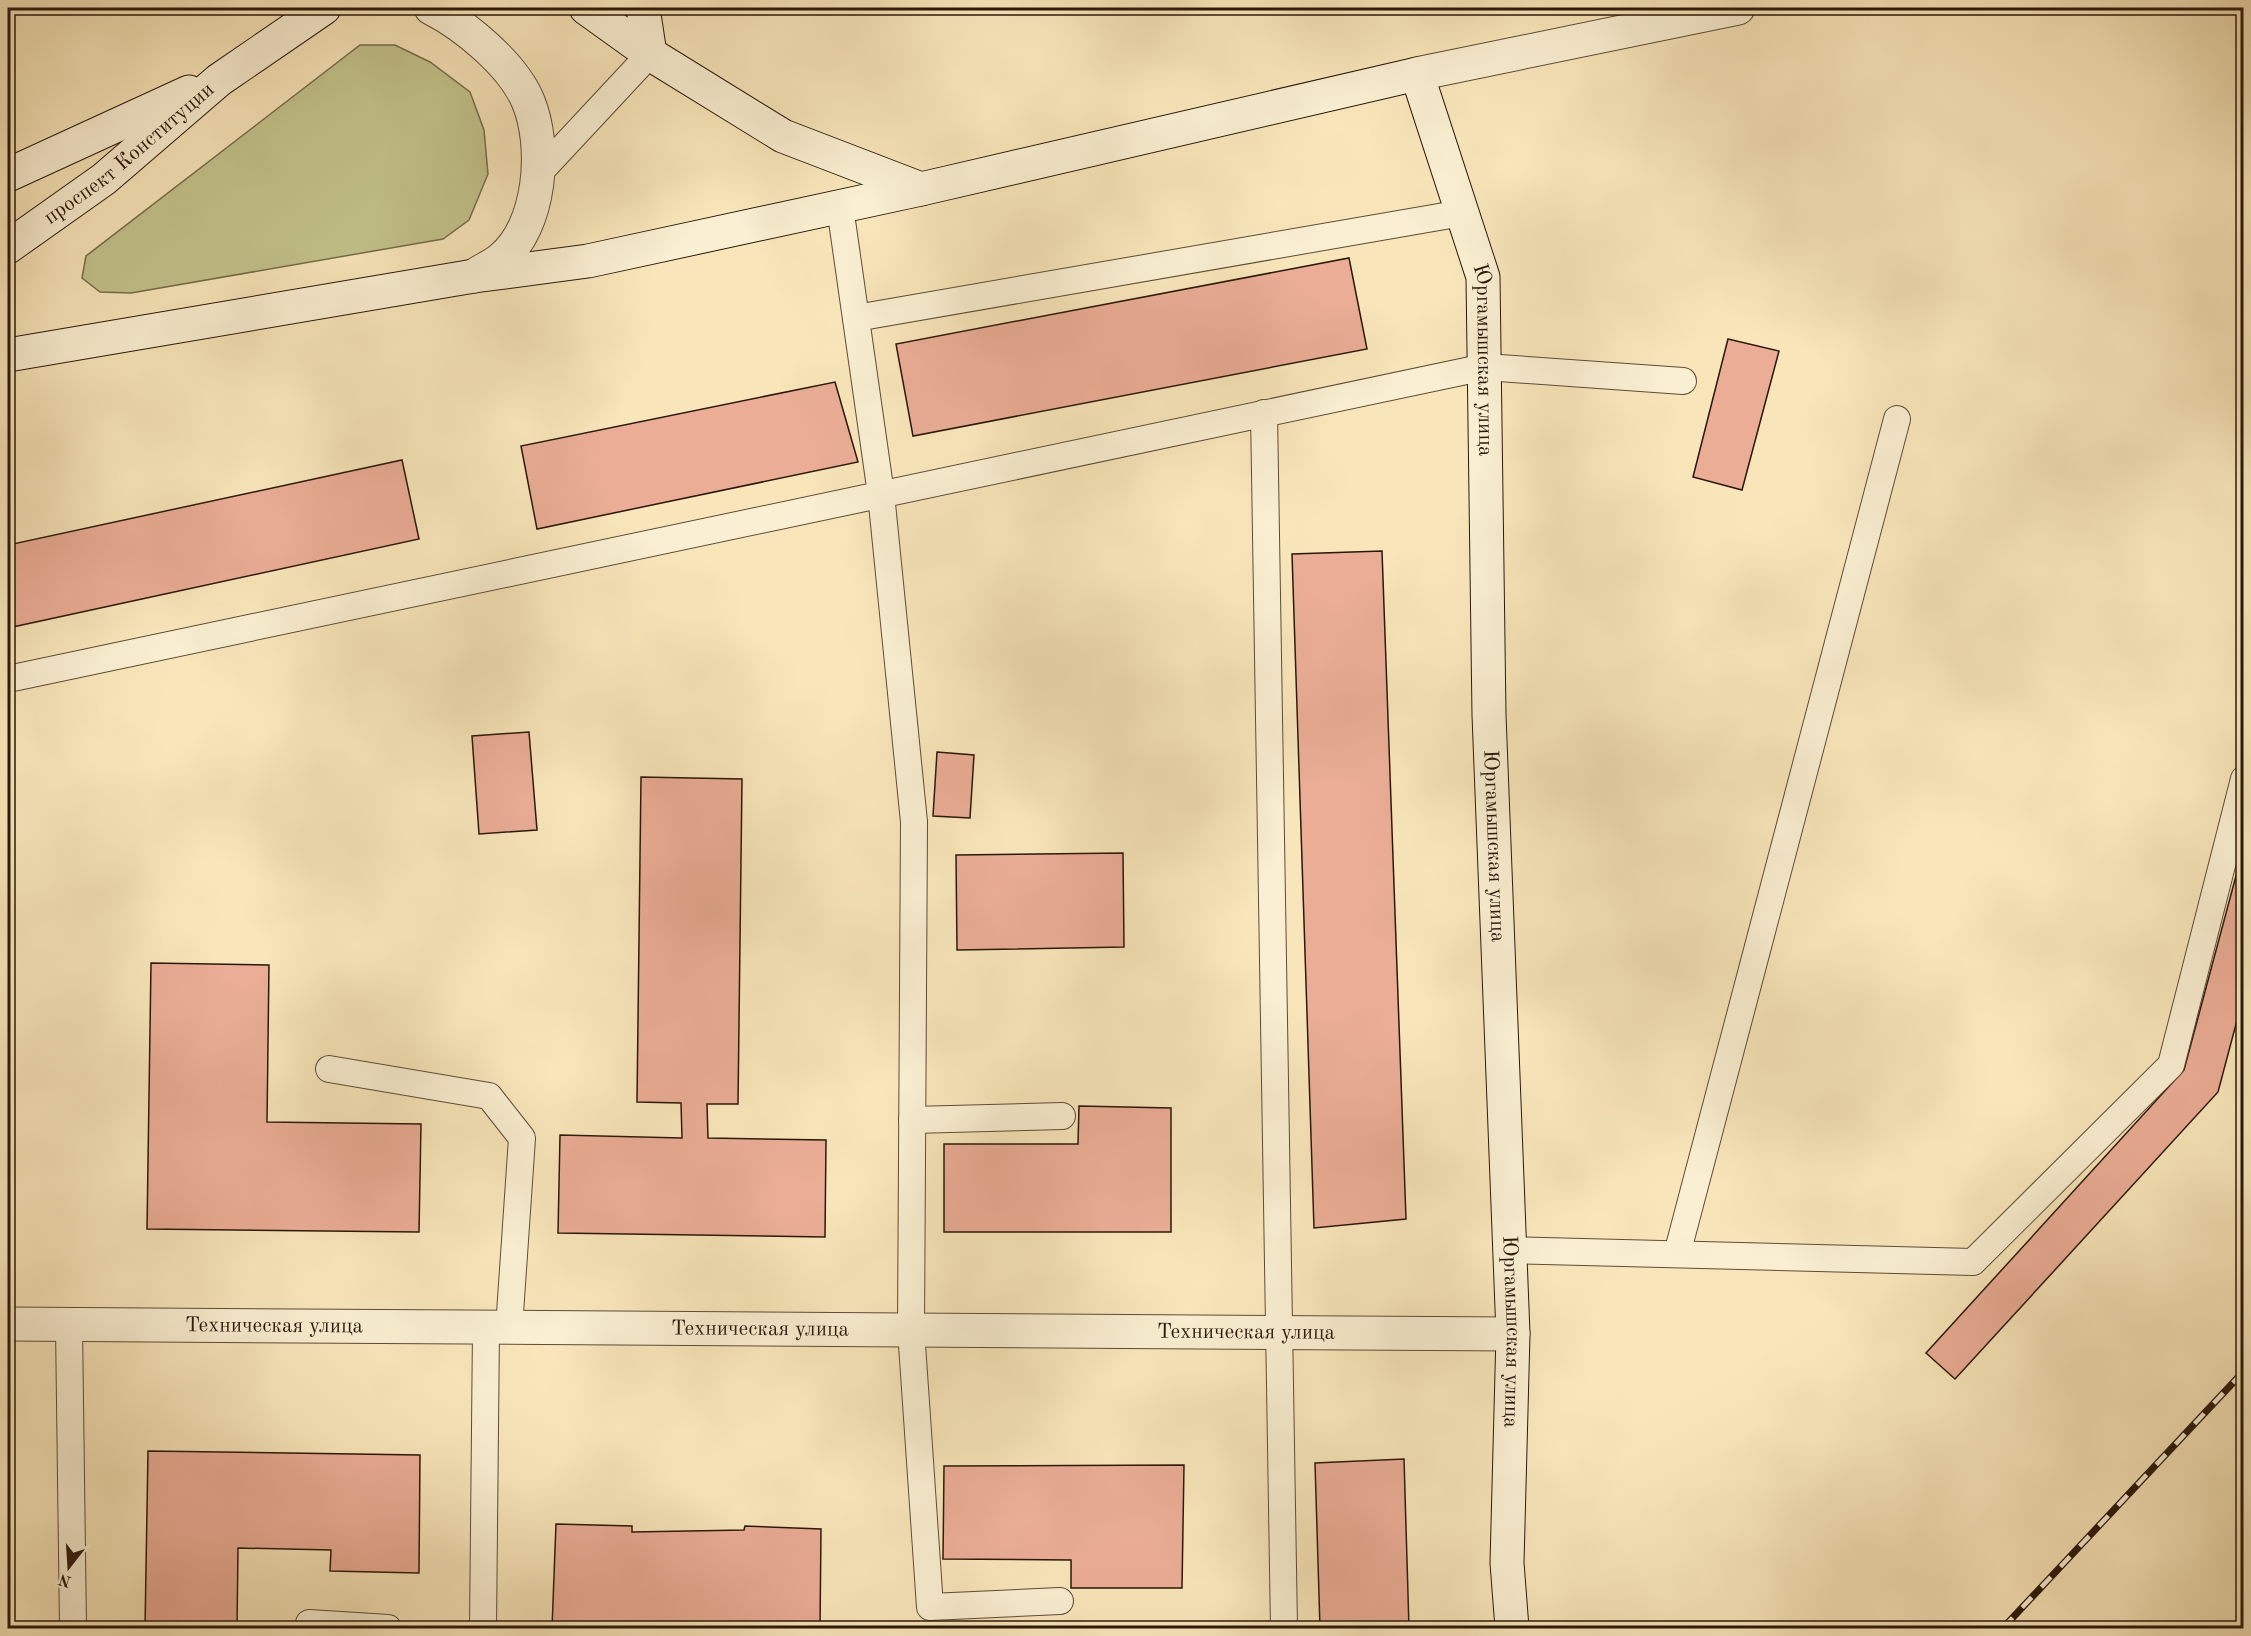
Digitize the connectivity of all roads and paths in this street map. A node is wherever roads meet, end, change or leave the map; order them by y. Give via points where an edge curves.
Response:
1 (324, 8) edge
2 (431, 8) edge
3 (586, 8) edge
4 (643, 8) edge
5 (1738, 8) edge
6 (650, 54) junction
7 (1417, 74) junction
8 (219, 80) junction
9 (540, 172) junction
10 (8, 175) edge
11 (921, 189) junction
12 (840, 207) junction
13 (1462, 213) junction
14 (8, 247) edge
15 (474, 276) junction
16 (856, 318) junction
17 (8, 355) edge
18 (1485, 367) junction
19 (1683, 381) dead end
20 (1264, 413) junction
21 (1897, 419) dead end
22 (881, 494) junction
23 (8, 679) edge
24 (2244, 779) edge
25 (329, 1069) dead end
26 (1062, 1116) dead end
27 (912, 1120) junction
28 (1509, 1250) junction
29 (1677, 1254) junction
30 (8, 1324) edge
31 (69, 1326) junction
32 (498, 1328) junction
33 (911, 1330) junction
34 (1281, 1333) junction
35 (1513, 1334) junction
36 (1060, 1601) dead end
37 (73, 1629) edge
38 (308, 1629) edge
39 (388, 1629) edge
40 (483, 1629) edge
41 (1284, 1629) edge
42 (1512, 1629) edge

1 - 8 street, проспект Конституции
2 - 9 street via 480,40 502,62 528,99 537,129
3 - 6 street
4 - 6 street
5 - 7 street
6 - 9 lane
6 - 11 street via 783,136
7 - 11 street
7 - 13 street, Юргамышская улица
8 - 10 street, проспект Конституции
8 - 14 street, проспект Конституции via 104,179
9 - 15 street via 518,240 502,258
11 - 12 street
12 - 15 street via 588,261
12 - 16 lane
13 - 16 lane
13 - 18 street, Юргамышская улица via 1484,277
15 - 17 street
16 - 22 lane
18 - 19 lane
18 - 20 lane
18 - 28 street, Юргамышская улица via 1489,715
20 - 22 lane
20 - 34 lane
21 - 29 lane
22 - 23 lane
22 - 27 lane via 914,822
24 - 29 lane via 2170,1065 1973,1262
25 - 32 lane via 489,1096 522,1138
26 - 27 lane
27 - 33 lane
28 - 29 lane
28 - 35 street, Юргамышская улица
30 - 31 street, Техническая улица
31 - 32 street, Техническая улица
31 - 37 lane
32 - 33 street, Техническая улица
32 - 40 lane
33 - 34 street, Техническая улица
33 - 36 lane via 930,1607
34 - 35 street, Техническая улица
34 - 41 lane
35 - 42 street, Юргамышская улица via 1507,1563
38 - 39 lane via 309,1623

